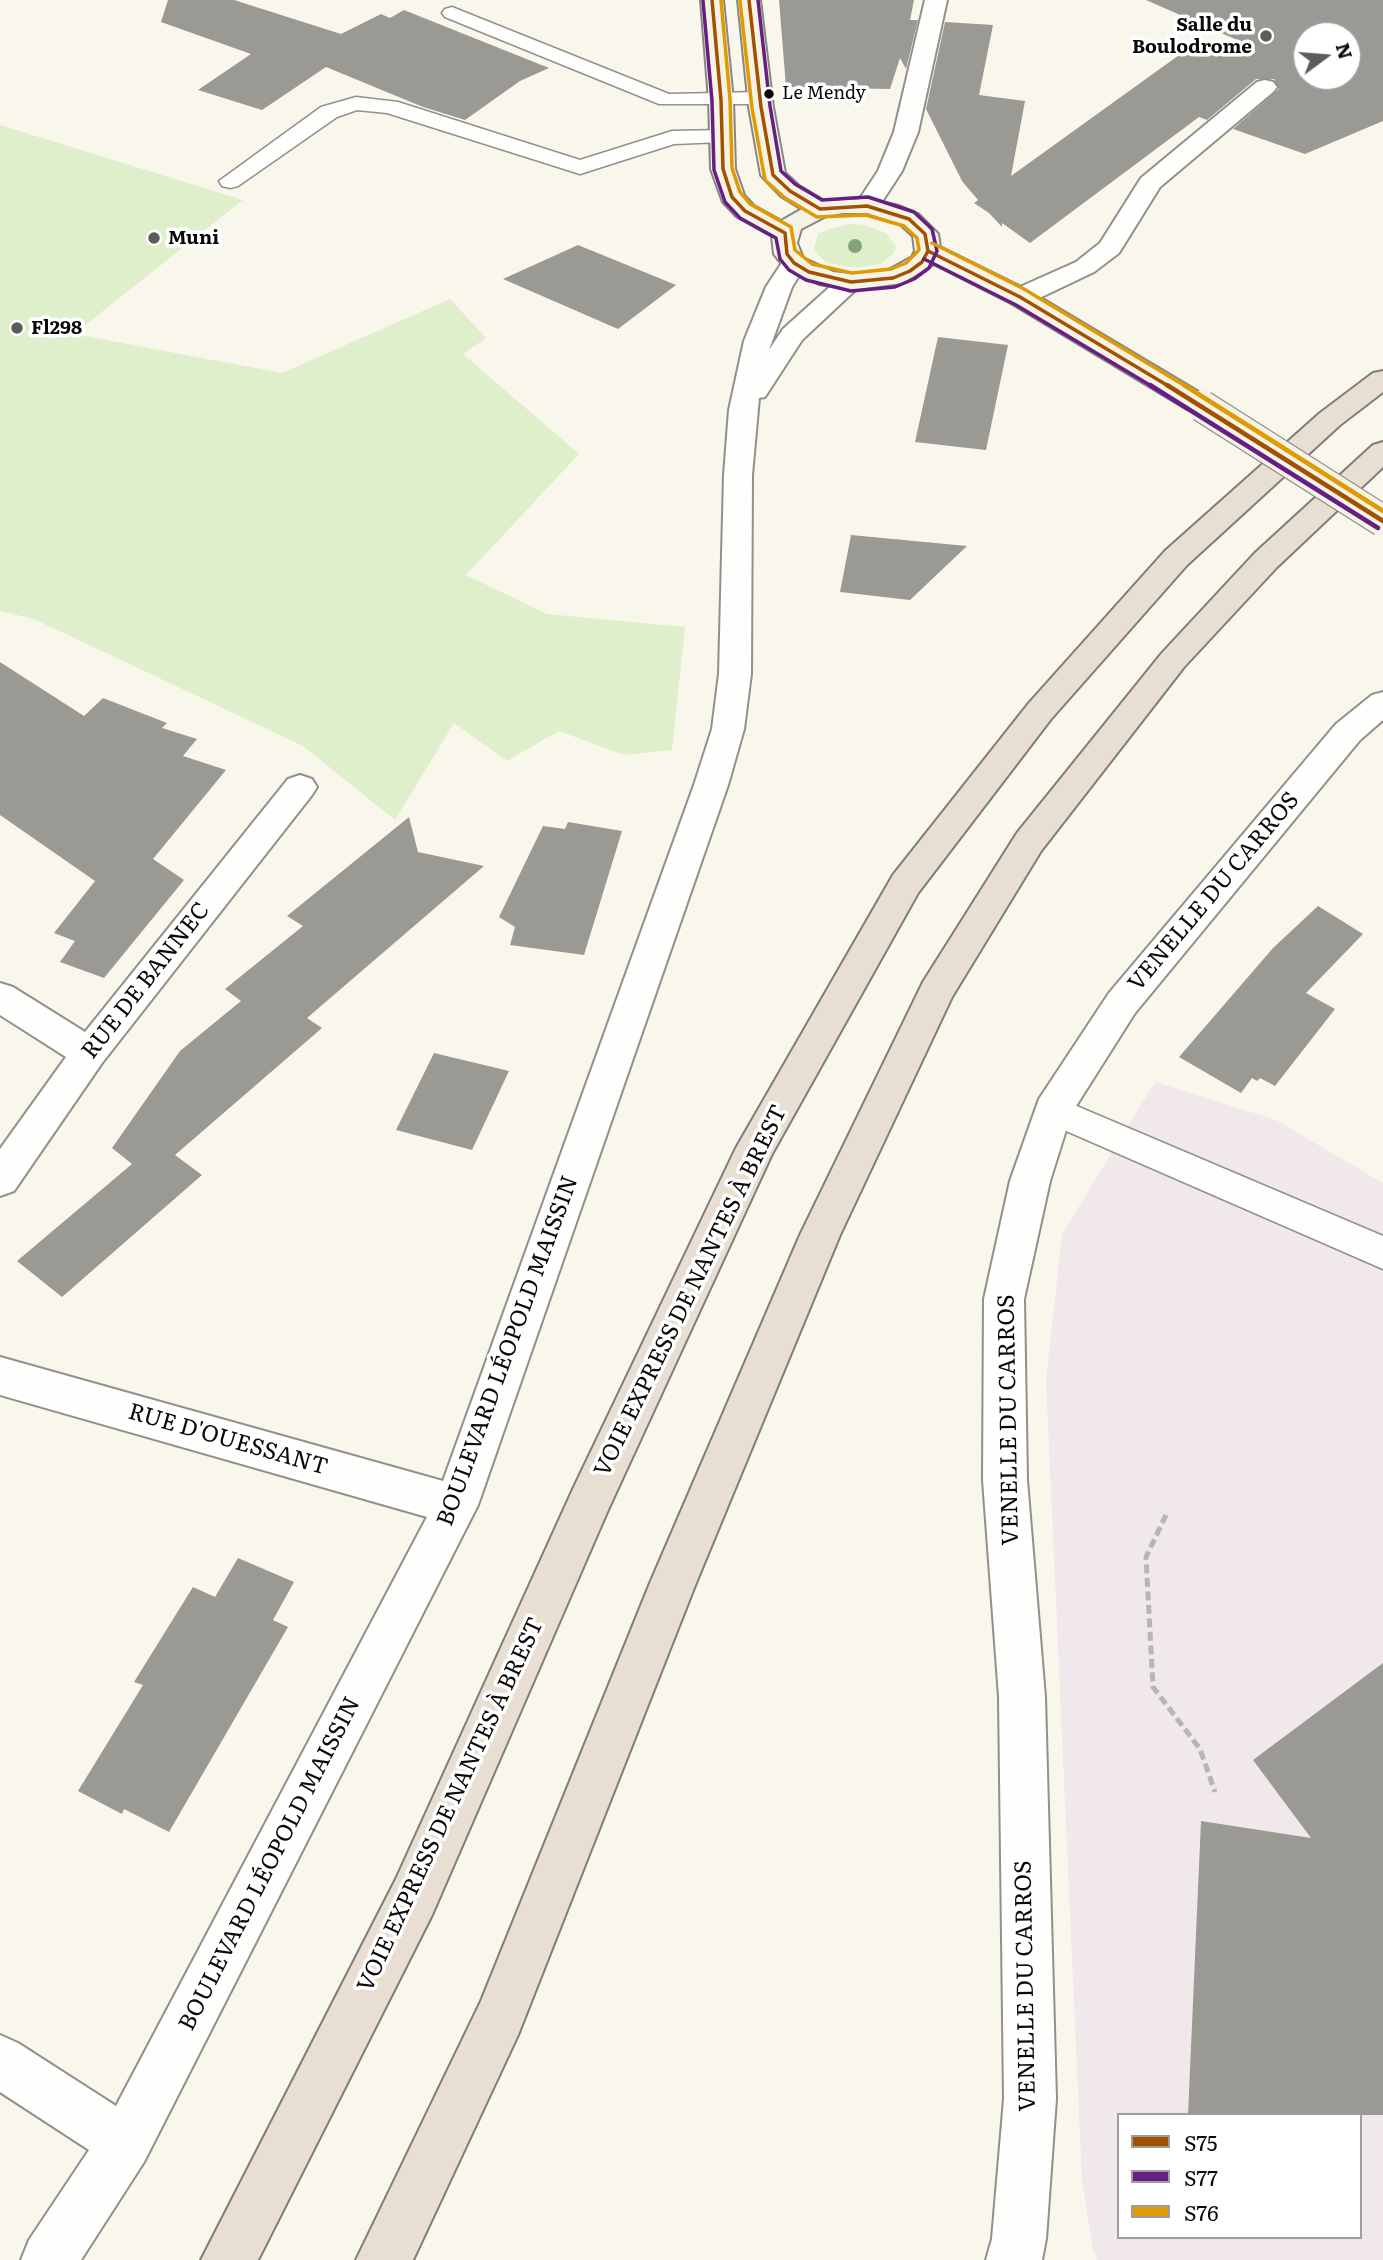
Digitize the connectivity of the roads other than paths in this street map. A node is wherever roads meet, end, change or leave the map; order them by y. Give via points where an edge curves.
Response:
1 (712, 0) edge
2 (749, 0) edge
3 (936, 0) edge
4 (452, 13) dead end
5 (1265, 87) dead end
6 (760, 98) junction
7 (721, 100) junction
8 (723, 136) junction
9 (230, 180) dead end
10 (867, 206) junction
11 (820, 209) junction
12 (785, 233) junction
13 (928, 251) junction
14 (794, 263) junction
15 (851, 282) junction
16 (1020, 297) junction
17 (1383, 379) edge
18 (743, 410) junction
19 (1383, 451) edge
20 (1383, 521) edge
21 (1383, 703) edge
22 (300, 787) dead end
23 (0, 997) edge
24 (89, 1053) junction
25 (1052, 1110) junction
26 (0, 1180) edge
27 (1383, 1253) edge
28 (0, 1376) edge
29 (456, 1505) junction
30 (0, 2061) edge
31 (125, 2143) junction
32 (49, 2260) edge
33 (229, 2260) edge
34 (384, 2260) edge
35 (1014, 2260) edge

1 - 7 street
2 - 6 street
3 - 10 street via 906,132 890,171
4 - 7 lane via 666,100
5 - 16 street via 1150,183 1110,248 1085,267
6 - 7 lane
6 - 11 street via 773,175
7 - 8 street
8 - 9 lane via 673,138 580,167 390,107 356,103 329,112
8 - 12 street via 723,169 732,197 745,211
10 - 11 street
10 - 13 street via 908,219 925,234
11 - 12 street
12 - 14 street via 787,254
13 - 15 street via 922,262 893,278
13 - 16 street
14 - 15 street via 828,279
14 - 18 street, BOULEVARD LÉOPOLD MAISSIN via 764,322
15 - 18 street, BOULEVARD LÉOPOLD MAISSIN via 792,335
16 - 20 street, bridge
17 - 33 highway, VOIE EXPRESS DE NANTES À BREST via 1330,419 1176,558 1040,711 905,884 755,1148 589,1503 414,1897
18 - 29 street, BOULEVARD LÉOPOLD MAISSIN via 735,674 728,729
19 - 34 highway via 1266,560 1165,670 1029,842 936,992 820,1235 684,1557 500,2017
21 - 25 street, VENELLE DU CARROS via 1348,732 1122,1003
22 - 24 street, RUE DE BANNEC
23 - 24 street
24 - 26 street, RUE DE BANNEC
25 - 27 lane
25 - 35 street, VENELLE DU CARROS via 1030,1181 1004,1299 1005,1480 1022,1697 1030,2099
28 - 29 street, RUE D'OUESSANT
29 - 31 street, BOULEVARD LÉOPOLD MAISSIN
30 - 31 street
31 - 32 street, BOULEVARD LÉOPOLD MAISSIN

